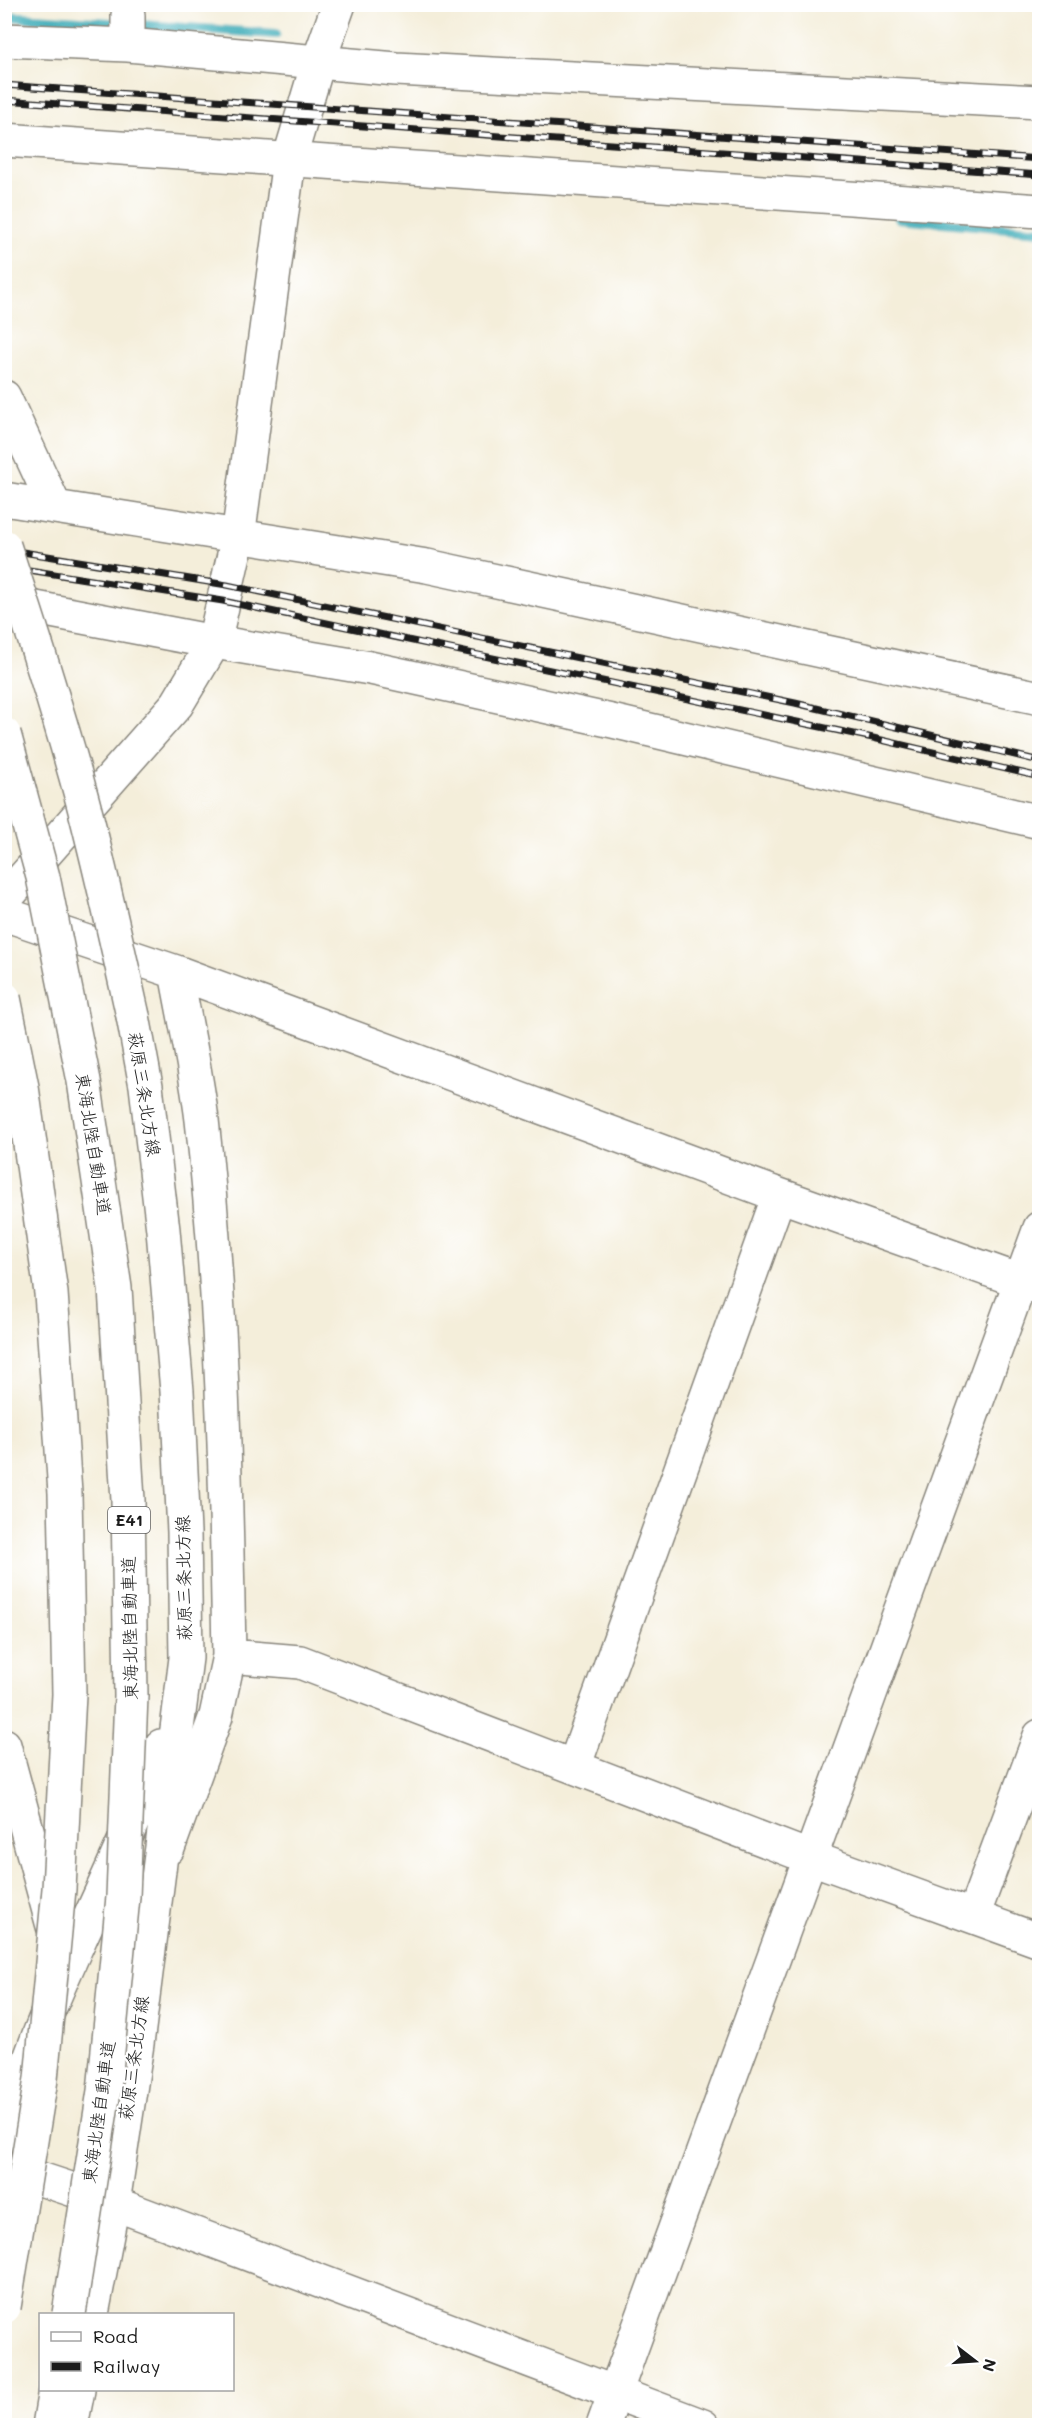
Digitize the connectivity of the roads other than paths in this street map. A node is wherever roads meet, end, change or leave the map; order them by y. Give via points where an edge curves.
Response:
1 (339, 4) edge
2 (4, 40) edge
3 (318, 63) junction
4 (1040, 102) edge
5 (4, 140) edge
6 (289, 160) junction
7 (1040, 211) edge
8 (4, 397) edge
9 (4, 499) edge
10 (55, 507) junction
11 (238, 537) junction
12 (4, 546) edge
13 (4, 602) edge
14 (214, 642) junction
15 (1040, 698) edge
16 (4, 734) edge
17 (1040, 822) edge
18 (4, 900) edge
19 (4, 914) edge
20 (176, 972) junction
21 (4, 998) edge
22 (779, 1195) junction
23 (1040, 1228) edge
24 (1030, 1284) edge
25 (229, 1656) junction
26 (186, 1658) junction
27 (1040, 1736) edge
28 (4, 1745) edge
29 (574, 1767) junction
30 (809, 1857) junction
31 (159, 1873) junction
32 (973, 1916) junction
33 (1040, 1941) edge
34 (65, 1974) junction
35 (4, 2149) edge
36 (4, 2167) edge
37 (113, 2203) junction
38 (4, 2307) edge
39 (69, 2313) edge
40 (92, 2313) edge
41 (55, 2391) edge
42 (78, 2391) edge
43 (615, 2393) junction
44 (49, 2426) edge
45 (71, 2426) edge
46 (603, 2426) edge
47 (703, 2426) edge

1 - 3 main road
2 - 3 main road via 128,30
3 - 4 main road
3 - 6 main road
5 - 6 main road
6 - 7 main road
6 - 11 main road
8 - 10 main road
9 - 10 main road
10 - 11 main road
11 - 14 main road
11 - 15 main road via 427,566
12 - 26 main road, 萩原三条北方線, bridge via 82,798 108,899 146,1086 177,1391
13 - 14 main road
14 - 17 main road via 370,668
14 - 18 main road via 177,704
16 - 39 main road, 東海北陸自動車道 / E41, bridge via 43,877 84,1081 115,1288 128,1500 131,1696 123,1897 104,2091
19 - 20 main road
20 - 22 main road
20 - 25 main road via 202,1118 215,1257 227,1491
21 - 38 main road, bridge via 22,1087 51,1293 65,1493 69,1694 59,1889 41,2079
22 - 24 main road
22 - 29 main road
23 - 24 main road
24 - 30 main road
25 - 29 main road via 300,1662
25 - 31 main road via 216,1716
26 - 31 main road, 萩原三条北方線
26 - 34 main road, 萩原三条北方線 via 154,1767
27 - 32 main road
28 - 34 main road
29 - 30 main road
30 - 32 main road
30 - 43 main road
31 - 37 main road, 萩原三条北方線
32 - 33 main road
34 - 35 main road, 萩原三条北方線 via 30,2055
36 - 37 main road
37 - 40 main road, 萩原三条北方線
37 - 43 main road
41 - 44 main road
42 - 45 main road
43 - 46 main road
43 - 47 main road

